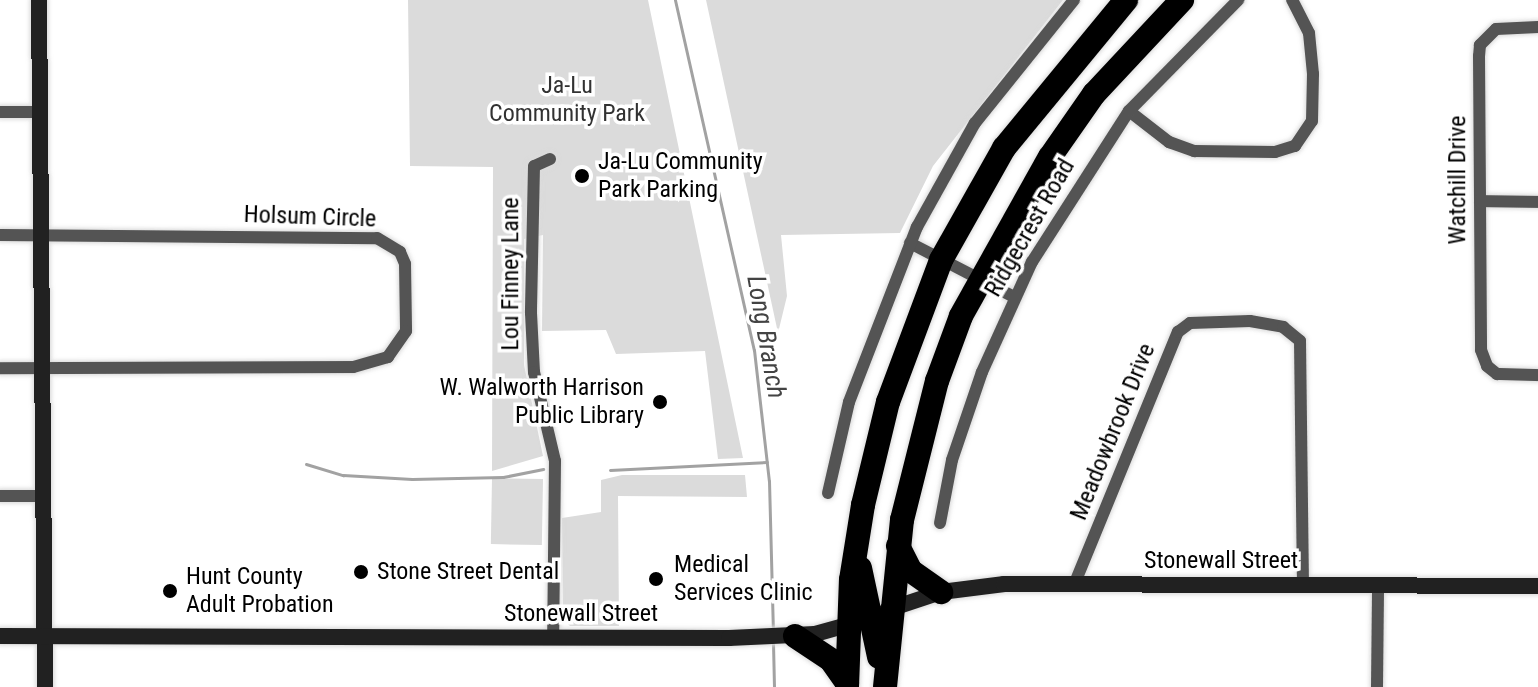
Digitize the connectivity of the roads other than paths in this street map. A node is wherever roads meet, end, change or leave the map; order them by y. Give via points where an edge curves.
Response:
1 (39, 0) edge
2 (1074, 0) edge
3 (1126, 0) edge
4 (1182, 0) edge
5 (1238, 0) edge
6 (1292, 0) edge
7 (1538, 27) edge
8 (1129, 111) junction
9 (0, 112) edge
10 (40, 112) junction
11 (550, 159) dead end
12 (1480, 201) junction
13 (1538, 202) edge
14 (0, 235) edge
15 (41, 235) junction
16 (910, 243) junction
17 (941, 260) junction
18 (979, 280) junction
19 (1014, 297) junction
20 (0, 368) edge
21 (42, 369) junction
22 (1538, 375) edge
23 (828, 493) dead end
24 (0, 496) edge
25 (43, 496) junction
26 (940, 523) dead end
27 (898, 545) junction
28 (1074, 585) junction
29 (1303, 585) junction
30 (1378, 585) junction
31 (1538, 586) edge
32 (941, 592) junction
33 (869, 618) junction
34 (44, 635) junction
35 (0, 636) edge
36 (792, 636) junction
37 (553, 638) junction
38 (847, 685) edge
39 (885, 685) edge
40 (45, 687) edge
41 (1377, 687) edge

1 - 10 street
2 - 16 street via 975,123
3 - 17 highway via 1004,148
4 - 18 highway via 1094,94 1050,157
5 - 8 street, Ridgecrest Road
6 - 8 street via 1309,33 1313,74 1312,121 1295,146 1275,152 1194,151 1169,142
7 - 12 street, Watchill Drive via 1496,29 1480,45
8 - 19 street, Ridgecrest Road via 1065,206
9 - 10 street
10 - 15 street
11 - 37 street, Lou Finney Lane via 534,166 531,315 534,372 555,461
12 - 13 street
12 - 22 street, Watchill Drive via 1483,359 1492,370
14 - 15 street, Holsum Circle
15 - 21 street
15 - 21 street, Holsum Circle via 377,238 400,252 405,264 406,331 388,357 353,367
16 - 17 street
16 - 23 street via 849,402
17 - 18 street
17 - 33 highway via 888,402 855,542
18 - 19 street
18 - 27 highway via 937,381
19 - 26 street, Ridgecrest Road via 952,460
20 - 21 street, Holsum Circle
21 - 25 street
24 - 25 street
25 - 34 street
27 - 32 highway via 911,571
27 - 33 highway
28 - 29 street, Stonewall Street
28 - 29 street, Meadowbrook Drive via 1178,332 1190,323 1250,321 1283,327 1300,341
28 - 32 street, Stonewall Street via 1004,584
29 - 30 street, Stonewall Street
30 - 31 street, Stonewall Street
30 - 41 street
32 - 33 street, Stonewall Street
33 - 36 street, Stonewall Street
33 - 38 highway
33 - 39 highway
34 - 35 street, Stonewall Street
34 - 37 street, Stonewall Street
34 - 40 street
36 - 37 street, Stonewall Street
36 - 38 highway via 831,660

